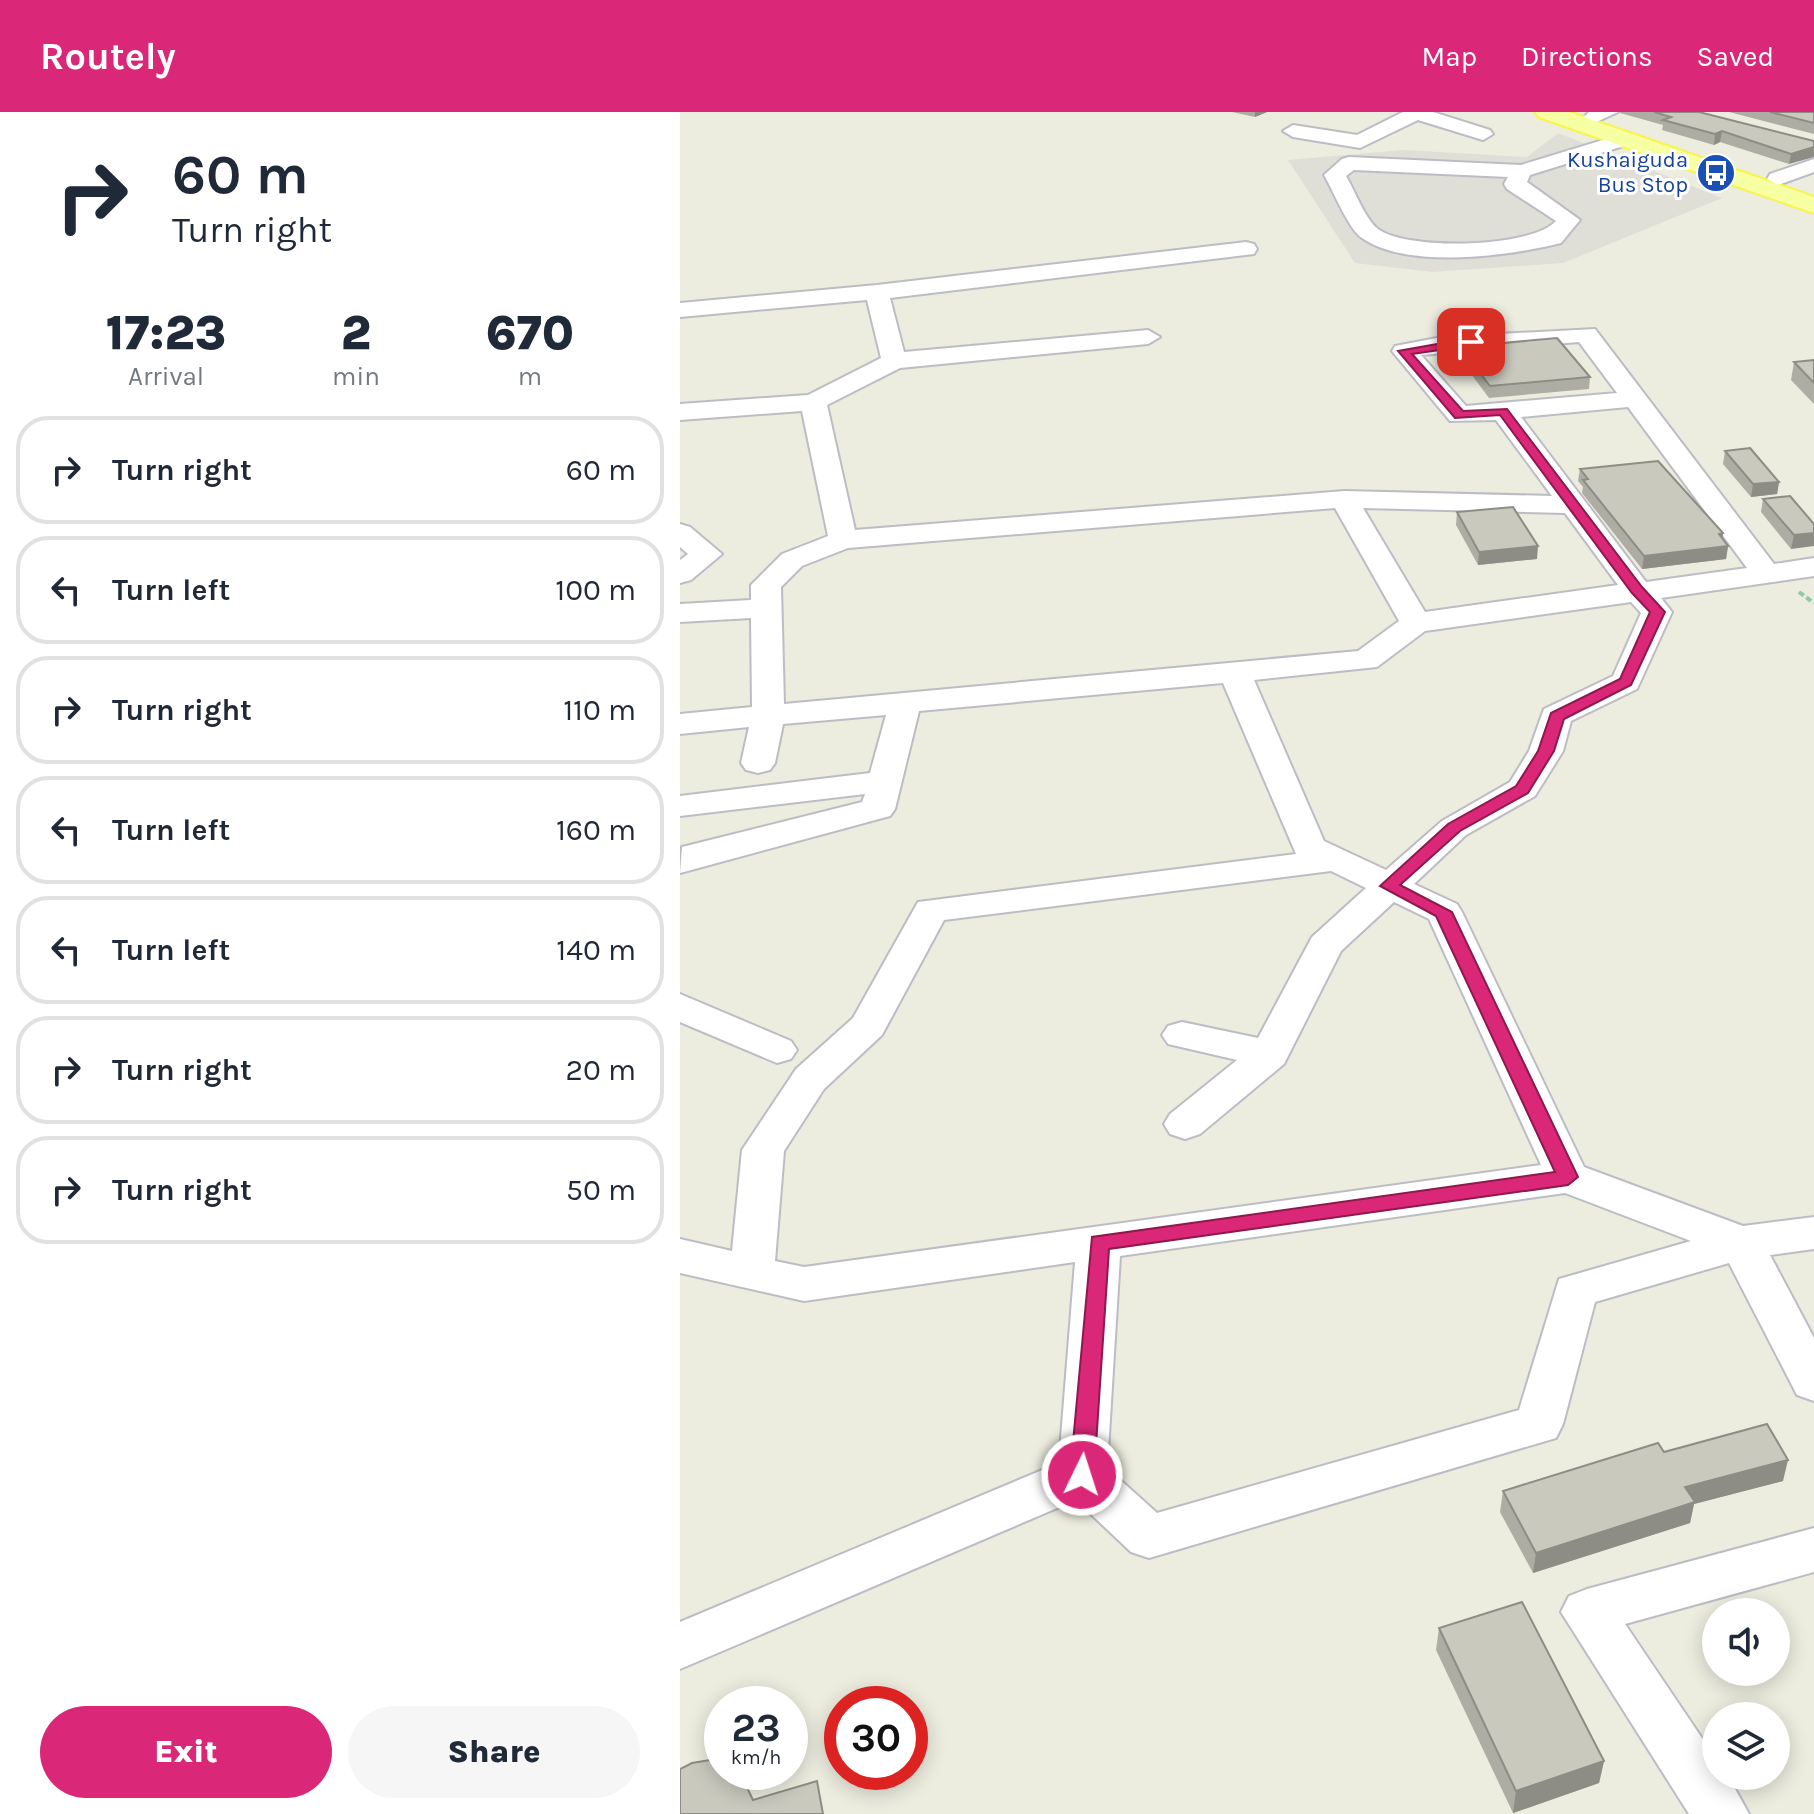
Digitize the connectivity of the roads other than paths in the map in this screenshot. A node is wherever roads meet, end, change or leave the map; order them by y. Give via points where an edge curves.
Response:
1 (1547, 112) edge
2 (1592, 114) edge
3 (1412, 115) edge
4 (1293, 131) dead end
5 (1483, 134) dead end
6 (1629, 138) junction
7 (1814, 165) edge
8 (1522, 171) junction
9 (1778, 179) junction
10 (1814, 192) edge
11 (1814, 205) edge
12 (1246, 249) dead end
13 (877, 292) junction
14 (680, 310) edge
15 (1148, 337) dead end
16 (894, 361) junction
17 (1635, 399) junction
18 (813, 402) junction
19 (1503, 411) junction
20 (680, 412) edge
21 (1344, 499) junction
22 (1573, 505) junction
23 (680, 533) edge
24 (843, 540) junction
25 (1814, 567) edge
26 (1765, 572) junction
27 (680, 574) edge
28 (1637, 590) junction
29 (765, 608) junction
30 (680, 613) edge
31 (1416, 623) junction
32 (1235, 674) junction
33 (905, 704) junction
34 (768, 717) junction
35 (680, 724) edge
36 (758, 763) dead end
37 (883, 782) junction
38 (680, 806) edge
39 (1335, 860) junction
40 (680, 862) edge
41 (1389, 886) junction
42 (680, 1007) edge
43 (1182, 1035) dead end
44 (777, 1050) dead end
45 (1270, 1054) junction
46 (1185, 1124) dead end
47 (1568, 1177) junction
48 (1814, 1233) edge
49 (1099, 1242) junction
50 (1741, 1243) junction
51 (680, 1256) edge
52 (752, 1271) junction
53 (1814, 1382) edge
54 (1082, 1475) junction
55 (1814, 1550) edge
56 (680, 1646) edge
57 (1721, 1814) edge

1 - 6 main road
2 - 6 main road
3 - 4 street via 1360,142
3 - 5 street
6 - 8 street
6 - 9 main road
6 - 11 main road
7 - 9 street
8 - 8 street via 1349,163 1335,175 1368,233 1401,247 1478,250 1553,238 1569,220 1515,184
9 - 10 main road
12 - 13 street
13 - 14 street
13 - 16 street
15 - 16 street
16 - 18 street
17 - 19 street
17 - 19 street via 1586,334 1404,351 1459,415
17 - 26 street
18 - 20 street
18 - 24 street
19 - 22 street
21 - 22 street
21 - 24 street
21 - 31 street
22 - 28 street
23 - 27 street via 707,554
24 - 29 street via 792,560 766,585
25 - 26 street
26 - 28 street
28 - 31 street
28 - 41 street via 1657,612 1626,682 1556,716 1546,751 1523,789 1454,828
29 - 30 street
29 - 34 street
31 - 32 street via 1366,660
32 - 33 street
32 - 39 street via 1309,847
33 - 34 street
33 - 37 street
34 - 35 street
34 - 36 street
37 - 38 street
37 - 40 street via 878,809
39 - 41 street
39 - 52 street via 931,910 868,1026 810,1079 763,1150
41 - 45 street via 1325,945
41 - 47 street via 1444,912
42 - 44 street
43 - 45 street
45 - 46 street
47 - 49 street
47 - 50 street
48 - 50 street
49 - 52 street via 804,1284
49 - 54 street
50 - 53 street
50 - 54 street via 1575,1291 1539,1424 1149,1537
51 - 52 street
54 - 56 street
55 - 57 street via 1587,1612

